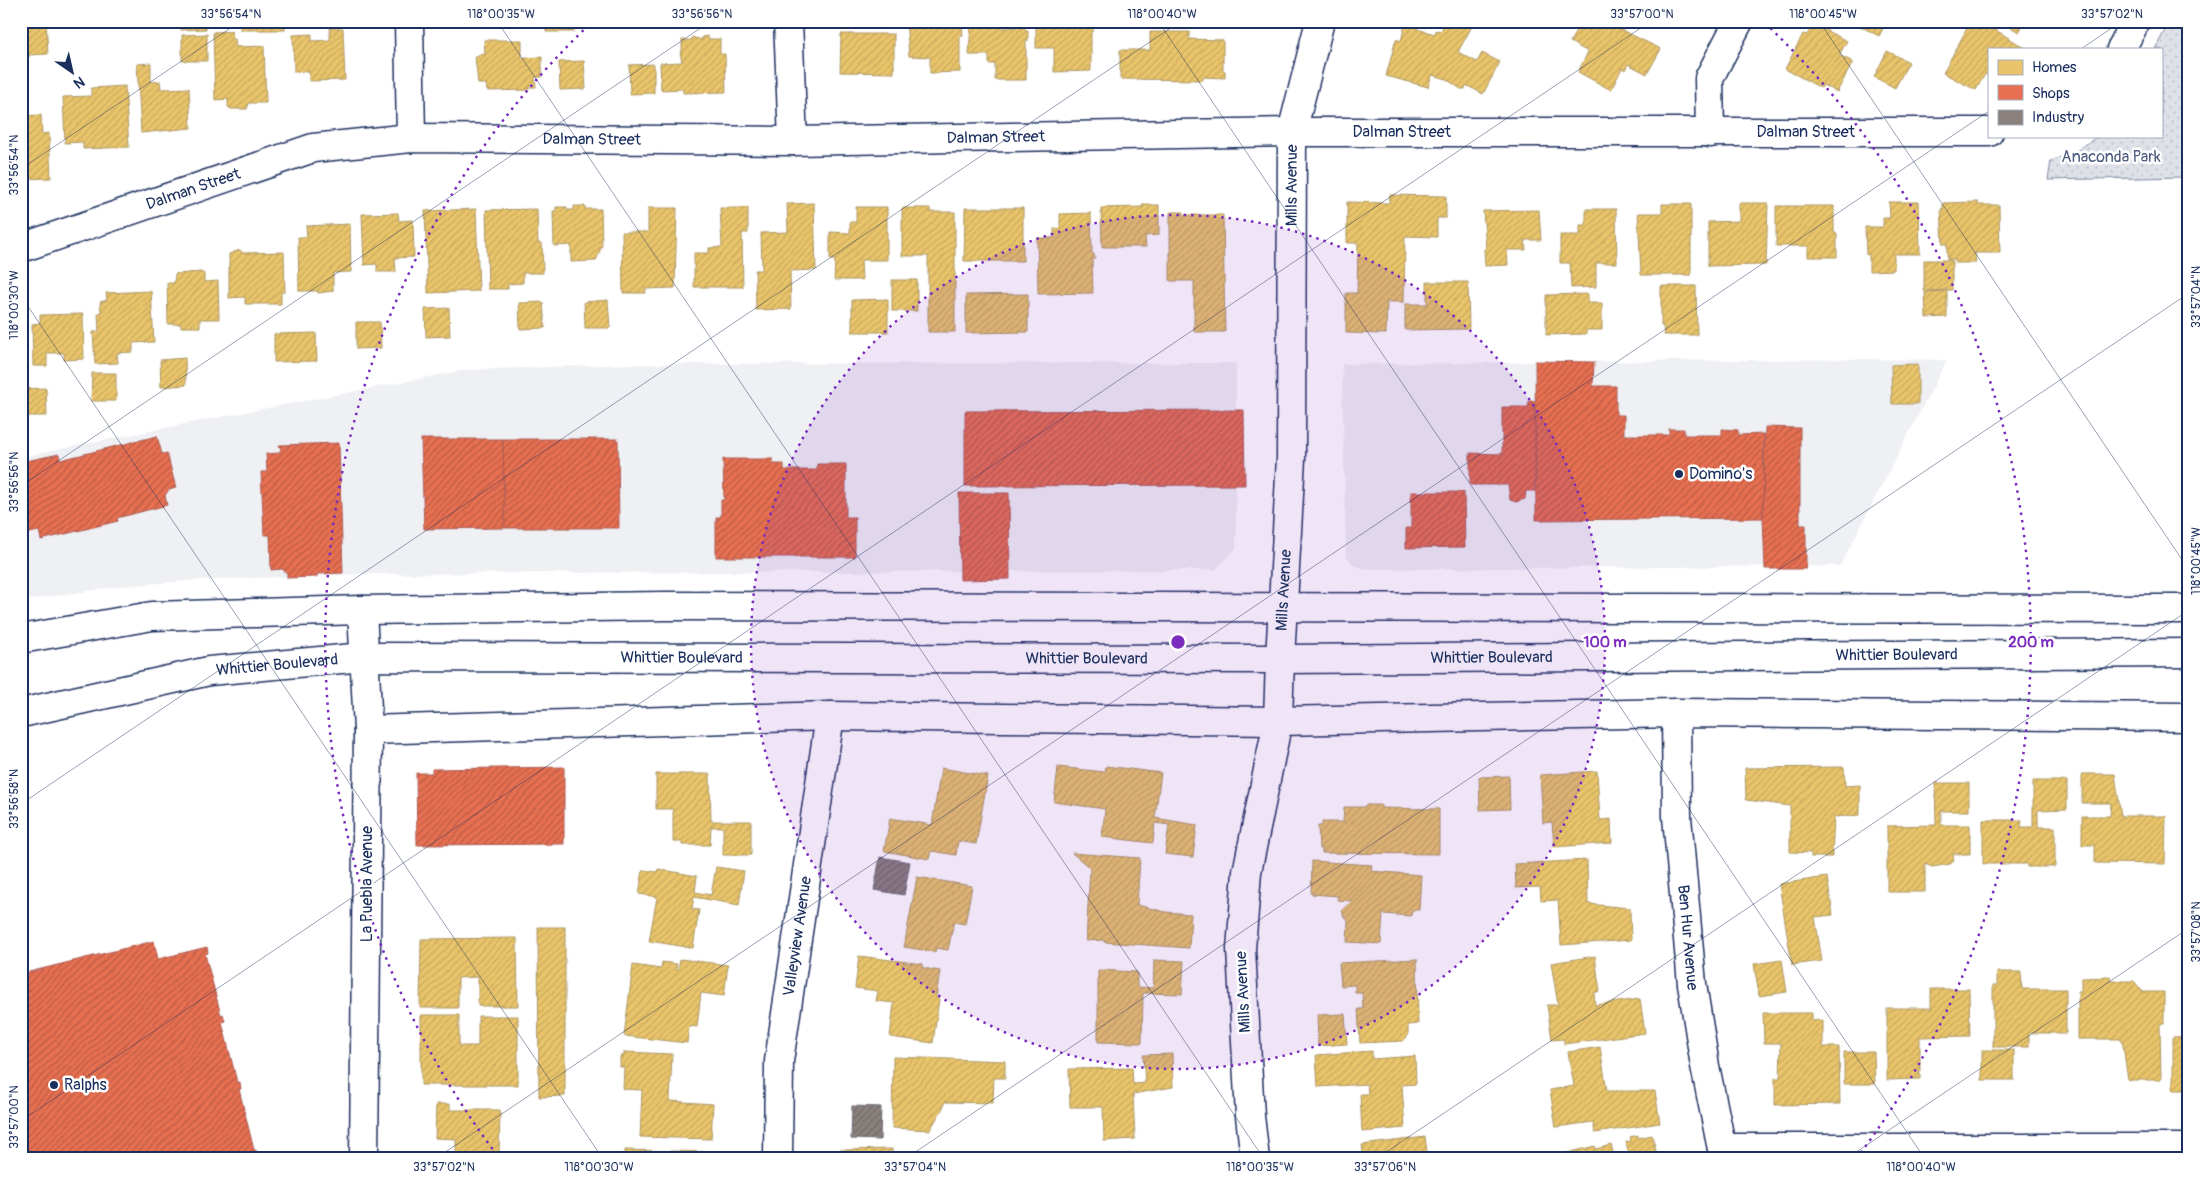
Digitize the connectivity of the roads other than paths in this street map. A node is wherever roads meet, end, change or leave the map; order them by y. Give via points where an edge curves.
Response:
1 (409, 21) edge
2 (788, 21) edge
3 (1320, 21) edge
4 (1739, 21) edge
5 (2136, 21) edge
6 (2122, 48) edge
7 (1292, 132) junction
8 (1988, 132) edge
9 (1710, 133) junction
10 (411, 138) junction
11 (793, 141) junction
12 (21, 248) edge
13 (1282, 606) junction
14 (2189, 609) edge
15 (362, 610) junction
16 (21, 639) edge
17 (2189, 653) edge
18 (364, 658) junction
19 (1280, 659) junction
20 (21, 713) edge
21 (1676, 713) junction
22 (830, 716) junction
23 (2189, 716) edge
24 (1278, 721) junction
25 (368, 730) junction
26 (2189, 1148) edge
27 (1723, 1153) edge
28 (364, 1159) edge
29 (778, 1159) edge
30 (1255, 1159) edge

1 - 10 street
2 - 11 street
3 - 7 street, Mills Avenue
4 - 9 street via 1709,78
5 - 6 street
7 - 9 street, Dalman Street
7 - 11 street, Dalman Street
7 - 13 street, Mills Avenue via 1291,458
8 - 9 street, Dalman Street
10 - 11 street, Dalman Street
10 - 12 street, Dalman Street via 313,148
13 - 14 street
13 - 15 street via 735,605
13 - 19 street, Mills Avenue
15 - 16 street via 152,616
15 - 18 street, La Puebla Avenue
17 - 19 street, Whittier Boulevard
18 - 19 street, Whittier Boulevard
18 - 20 street, Whittier Boulevard via 209,671
18 - 25 street, La Puebla Avenue
19 - 24 street, Mills Avenue
21 - 23 street
21 - 24 street
21 - 27 street, Ben Hur Avenue via 1677,817 1692,984
22 - 24 street
22 - 25 street
22 - 29 street, Valleyview Avenue via 779,1062
24 - 30 street, Mills Avenue via 1247,872 1241,949
25 - 28 street, La Puebla Avenue
26 - 27 street

